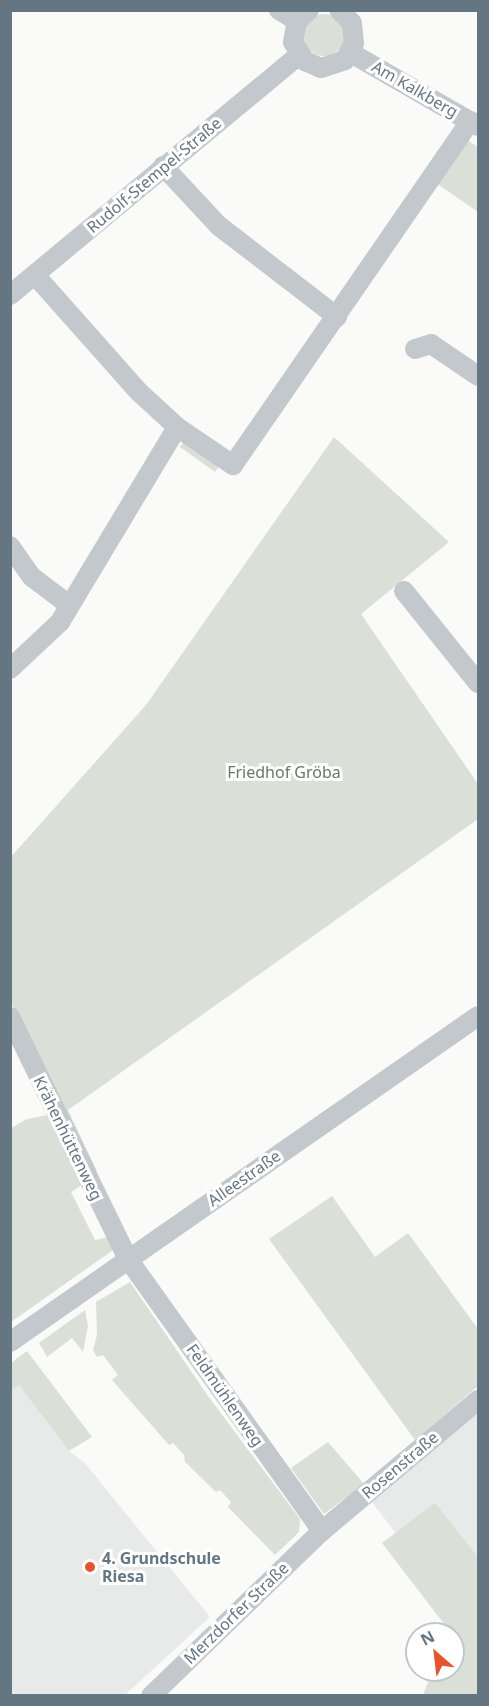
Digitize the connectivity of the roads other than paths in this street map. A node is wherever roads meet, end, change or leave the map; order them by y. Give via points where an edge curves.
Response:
1 (279, 10) edge
2 (345, 12) edge
3 (303, 16) edge
4 (351, 53) junction
5 (298, 55) junction
6 (474, 124) edge
7 (163, 166) junction
8 (35, 275) junction
9 (10, 295) edge
10 (337, 317) junction
11 (415, 349) dead end
12 (478, 376) edge
13 (177, 427) junction
14 (10, 546) edge
15 (404, 591) dead end
16 (69, 605) junction
17 (10, 669) edge
18 (478, 683) edge
19 (478, 1016) edge
20 (10, 1017) edge
21 (128, 1259) junction
22 (10, 1342) edge
23 (478, 1400) edge
24 (322, 1531) junction
25 (151, 1695) edge

1 - 3 street
2 - 4 street via 355,33
3 - 5 street via 293,35
4 - 5 street via 330,68 312,66
4 - 6 street, Am Kalkberg
5 - 7 street, Rudolf-Stempel-Straße
6 - 10 street
7 - 8 street, Rudolf-Stempel-Straße
7 - 10 street via 219,226
8 - 9 street, Rudolf-Stempel-Straße
8 - 13 street via 111,364
10 - 13 street via 233,465
11 - 12 street via 430,344
13 - 16 street
14 - 16 street via 32,577
15 - 18 street
16 - 17 street via 60,622
19 - 21 street, Alleestraße
20 - 21 street, Krähenhüttenweg
21 - 22 street, Alleestraße
21 - 24 street, Feldmühlenweg
23 - 24 street, Rosenstraße
24 - 25 street, Merzdorfer Straße

